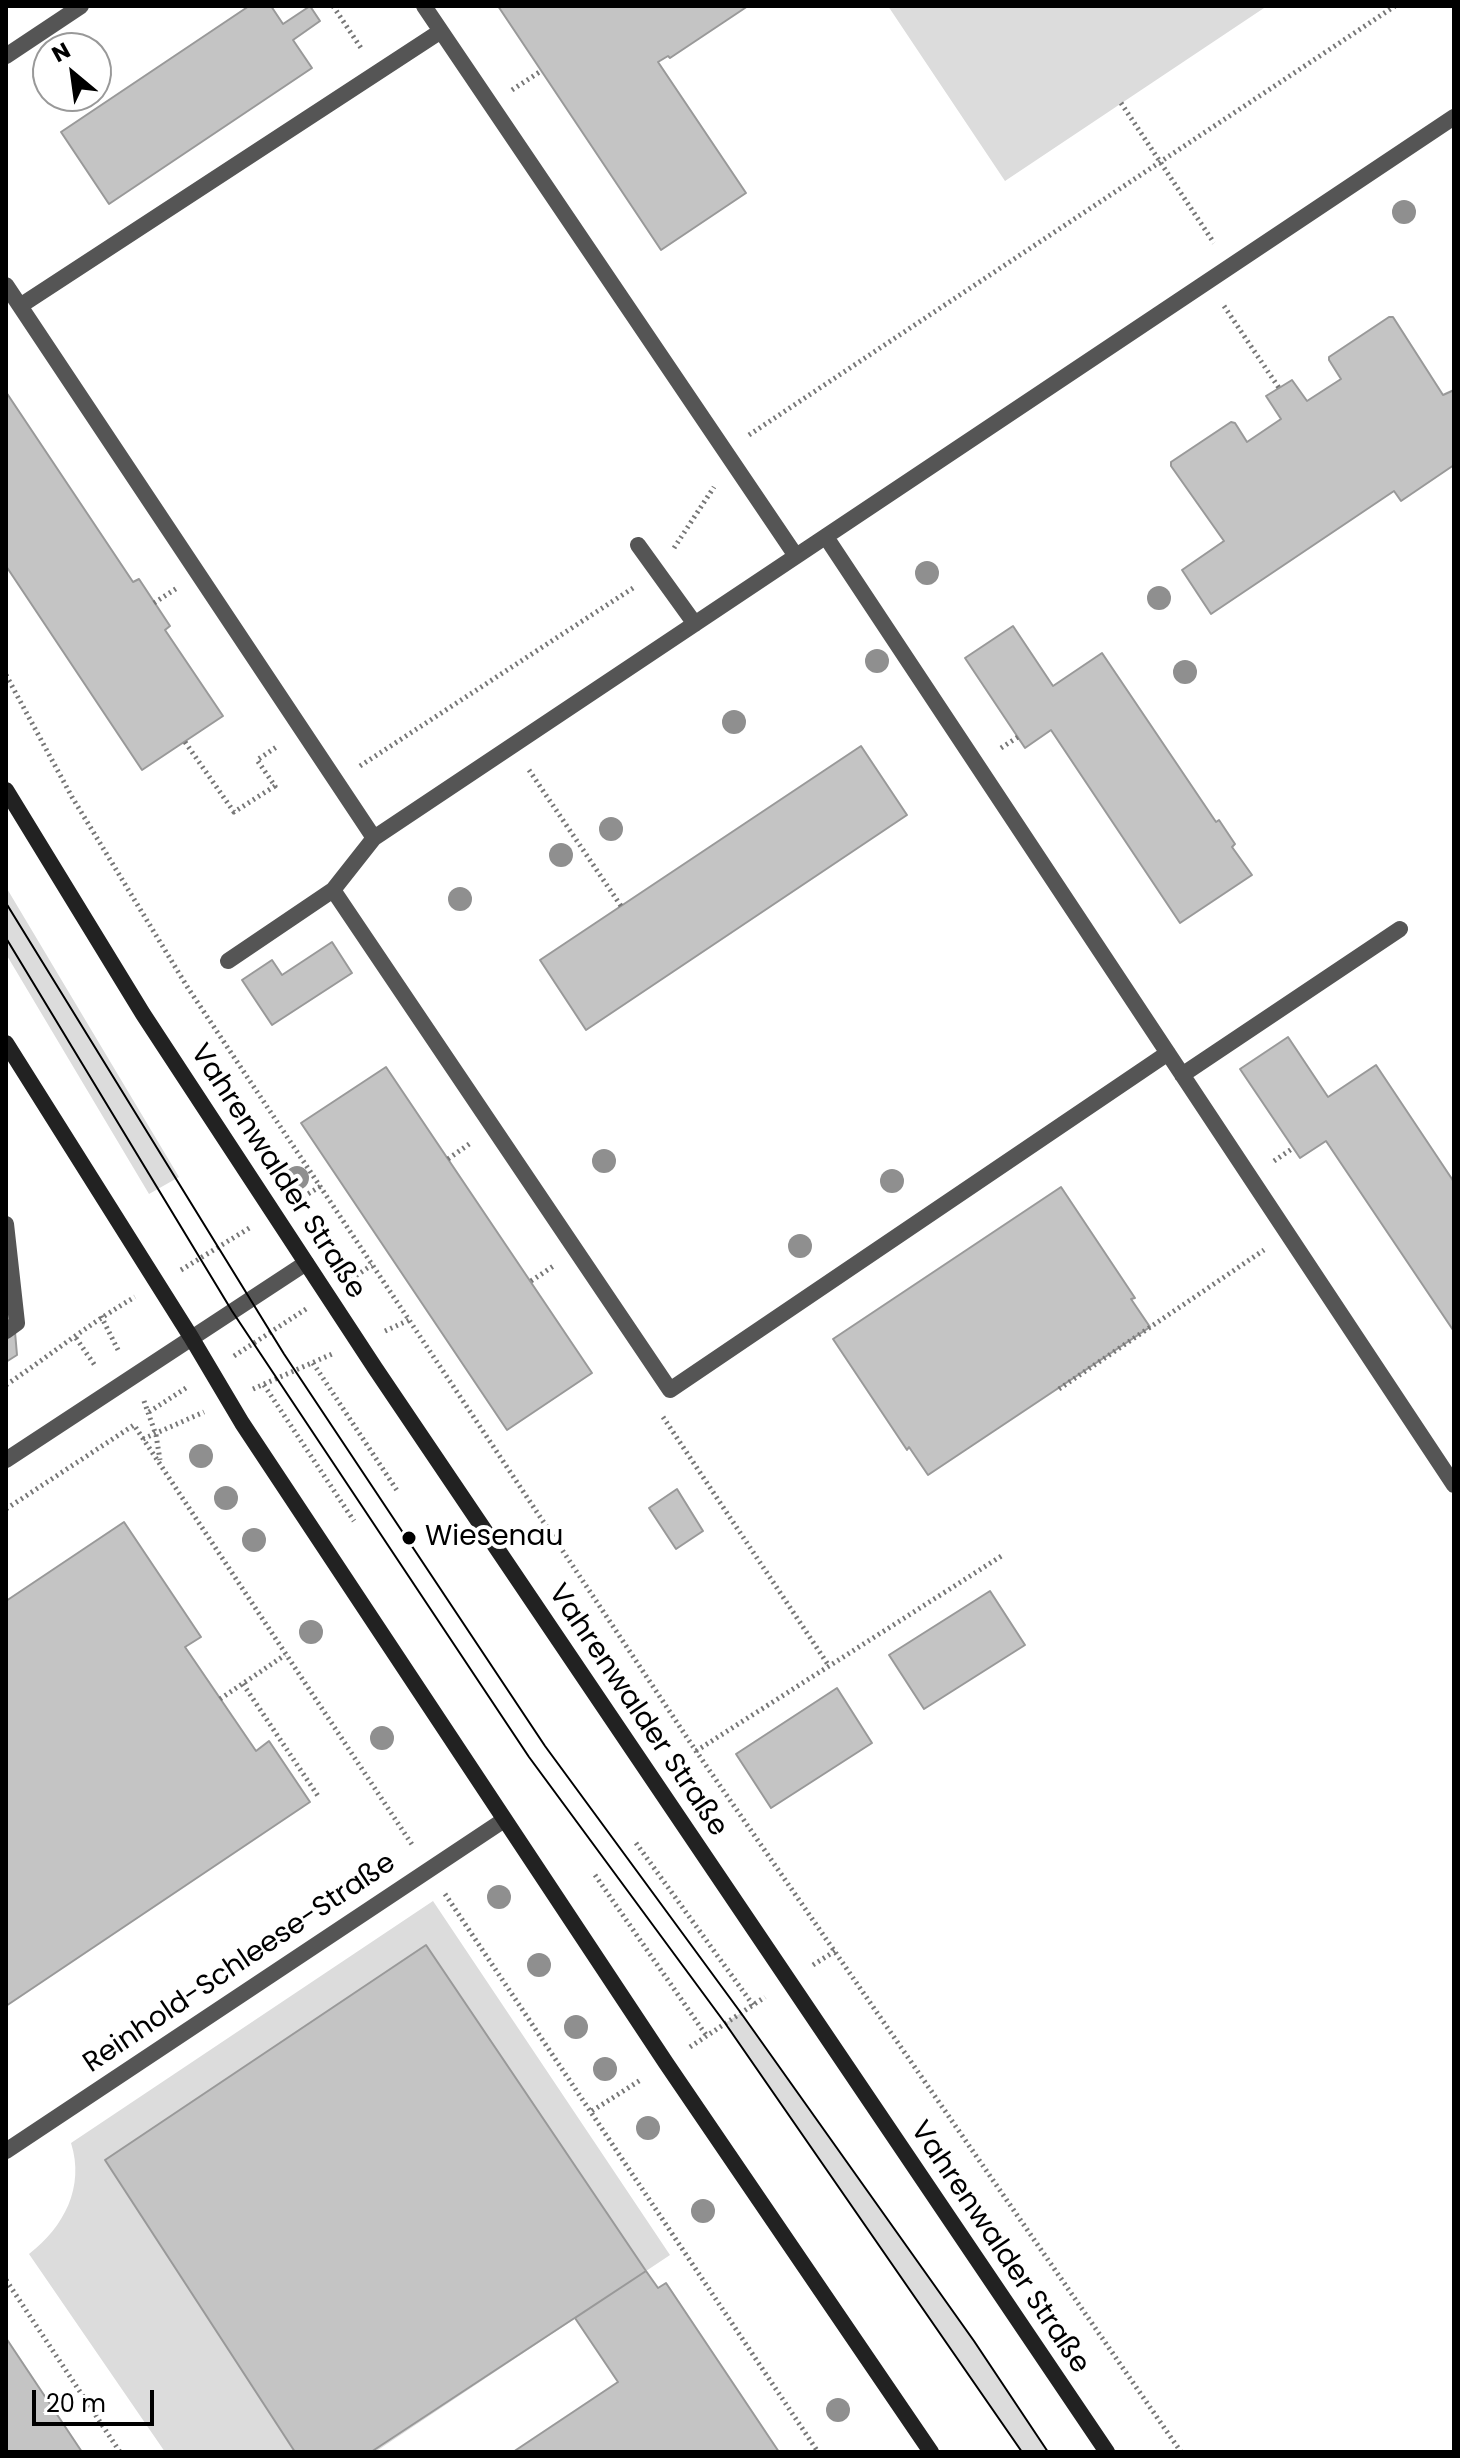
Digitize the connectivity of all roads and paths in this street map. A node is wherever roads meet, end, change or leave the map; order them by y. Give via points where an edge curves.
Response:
1 (81, 6) edge
2 (333, 6) edge
3 (424, 6) edge
4 (1395, 6) edge
5 (441, 31) junction
6 (6, 56) edge
7 (378, 72) junction
8 (1121, 103) dead end
9 (1454, 117) edge
10 (1161, 163) junction
11 (1230, 267) junction
12 (1208, 282) junction
13 (6, 285) edge
14 (20, 306) junction
15 (1279, 388) dead end
16 (731, 460) junction
17 (826, 537) junction
18 (638, 545) dead end
19 (796, 556) junction
20 (658, 572) junction
21 (695, 624) junction
22 (6, 675) edge
23 (302, 731) junction
24 (185, 742) dead end
25 (513, 746) junction
26 (335, 781) junction
27 (6, 790) edge
28 (374, 838) junction
29 (333, 890) junction
30 (621, 906) dead end
31 (1400, 929) dead end
32 (228, 961) dead end
33 (6, 1043) edge
34 (1168, 1053) junction
35 (1182, 1075) junction
36 (321, 1186) junction
37 (275, 1214) junction
38 (7, 1233) edge
39 (1288, 1234) junction
40 (306, 1263) junction
41 (372, 1265) junction
42 (157, 1284) junction
43 (327, 1295) junction
44 (6, 1331) edge
45 (191, 1337) junction
46 (211, 1372) junction
47 (6, 1385) edge
48 (1059, 1389) dead end
49 (149, 1412) dead end
50 (6, 1460) edge
51 (1454, 1485) edge
52 (398, 1492) dead end
53 (6, 1509) edge
54 (354, 1521) dead end
55 (1003, 1555) dead end
56 (810, 1636) dead end
57 (285, 1655) junction
58 (829, 1666) junction
59 (243, 1684) junction
60 (220, 1699) dead end
61 (696, 1751) junction
62 (318, 1796) dead end
63 (504, 1820) junction
64 (636, 1843) dead end
65 (429, 1870) junction
66 (595, 1875) dead end
67 (835, 1951) junction
68 (788, 1982) junction
69 (753, 2005) junction
70 (707, 2036) junction
71 (666, 2063) junction
72 (592, 2111) junction
73 (6, 2151) edge
74 (6, 2280) edge
75 (120, 2452) edge
76 (818, 2452) edge
77 (931, 2452) edge
78 (1107, 2452) edge
79 (1181, 2452) edge

1 - 6 street
2 - 7 path
3 - 5 street
4 - 10 path
5 - 7 street
5 - 16 street
7 - 14 street
8 - 10 path
9 - 11 street
10 - 11 path
10 - 16 path via 747,436
11 - 12 street
12 - 15 path
12 - 17 street
13 - 14 street
14 - 23 street
16 - 19 street
16 - 20 path
17 - 19 street
17 - 34 street
18 - 20 street
19 - 21 street
20 - 21 street
20 - 26 path
21 - 25 street
22 - 36 path via 72,797 188,988
23 - 24 path via 257,760 275,786 234,812
23 - 26 street
25 - 28 street
25 - 30 path
26 - 28 street
27 - 37 main road, Vahrenwalder Straße via 143,1014
28 - 29 street
29 - 32 street
29 - 34 street via 670,1390
31 - 35 street
33 - 42 main road
34 - 35 street
35 - 39 street
36 - 37 path
36 - 41 path
37 - 40 main road, Vahrenwalder Straße
37 - 42 path
38 - 44 street via 17,1323
39 - 48 path
39 - 51 street
40 - 43 main road, Vahrenwalder Straße
40 - 45 street
41 - 43 path
41 - 61 path
42 - 45 main road
42 - 47 path via 101,1316
43 - 46 path
43 - 68 main road, Vahrenwalder Straße
45 - 46 main road
45 - 50 street
46 - 49 path
46 - 63 main road
52 - 54 path via 313,1363 264,1385
53 - 57 path via 134,1425
55 - 58 path
56 - 58 path
57 - 59 path
57 - 65 path
58 - 61 path
59 - 60 path
59 - 62 path
61 - 67 path
63 - 65 street, Reinhold-Schleese-Straße
63 - 71 main road
64 - 69 path
65 - 72 path
65 - 73 street, Reinhold-Schleese-Straße
66 - 70 path
67 - 68 path
67 - 79 path
68 - 69 path
68 - 78 main road, Vahrenwalder Straße
69 - 70 path
70 - 71 path
71 - 72 path
71 - 77 main road
72 - 76 path
74 - 75 path

